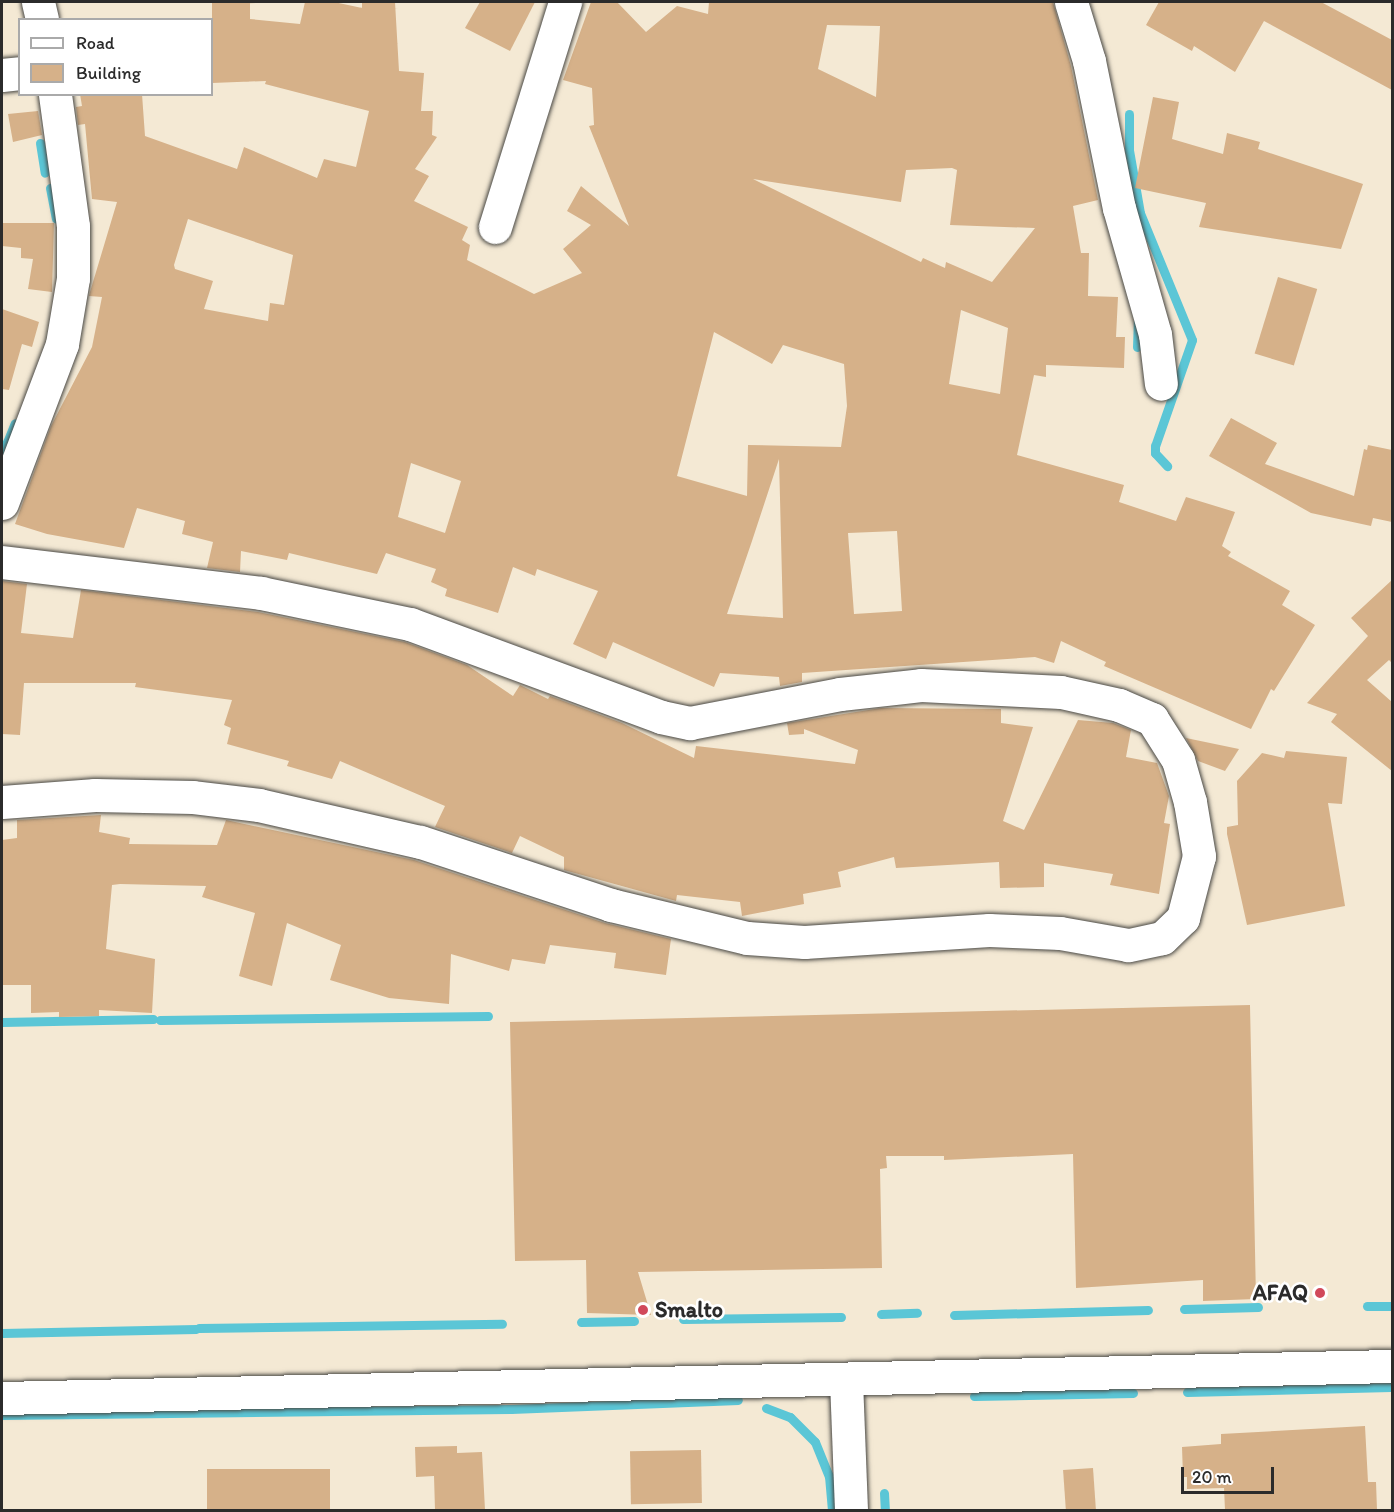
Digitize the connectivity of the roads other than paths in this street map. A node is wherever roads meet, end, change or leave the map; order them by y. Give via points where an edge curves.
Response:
1 (38, 2) edge
2 (566, 2) edge
3 (1071, 2) edge
4 (42, 18) edge
5 (18, 73) edge
6 (2, 75) edge
7 (55, 96) edge
8 (495, 227) dead end
9 (1161, 384) dead end
10 (2, 503) edge
11 (2, 562) edge
12 (2, 802) edge
13 (1392, 1366) edge
14 (846, 1380) junction
15 (2, 1398) edge
16 (851, 1510) edge

1 - 4 street
2 - 8 street
3 - 9 street via 1089,61 1119,208 1155,334
5 - 6 street
7 - 10 street via 73,226 73,278 62,344
11 - 12 street via 261,593 410,624 661,717 690,723 840,694 921,685 1061,692 1119,705 1152,719 1178,760 1191,802 1199,856 1184,918 1162,938 1128,945 1060,933 989,930 804,942 747,938 611,906 420,842 259,805 193,797 94,795
13 - 14 street
14 - 15 street
14 - 16 street

